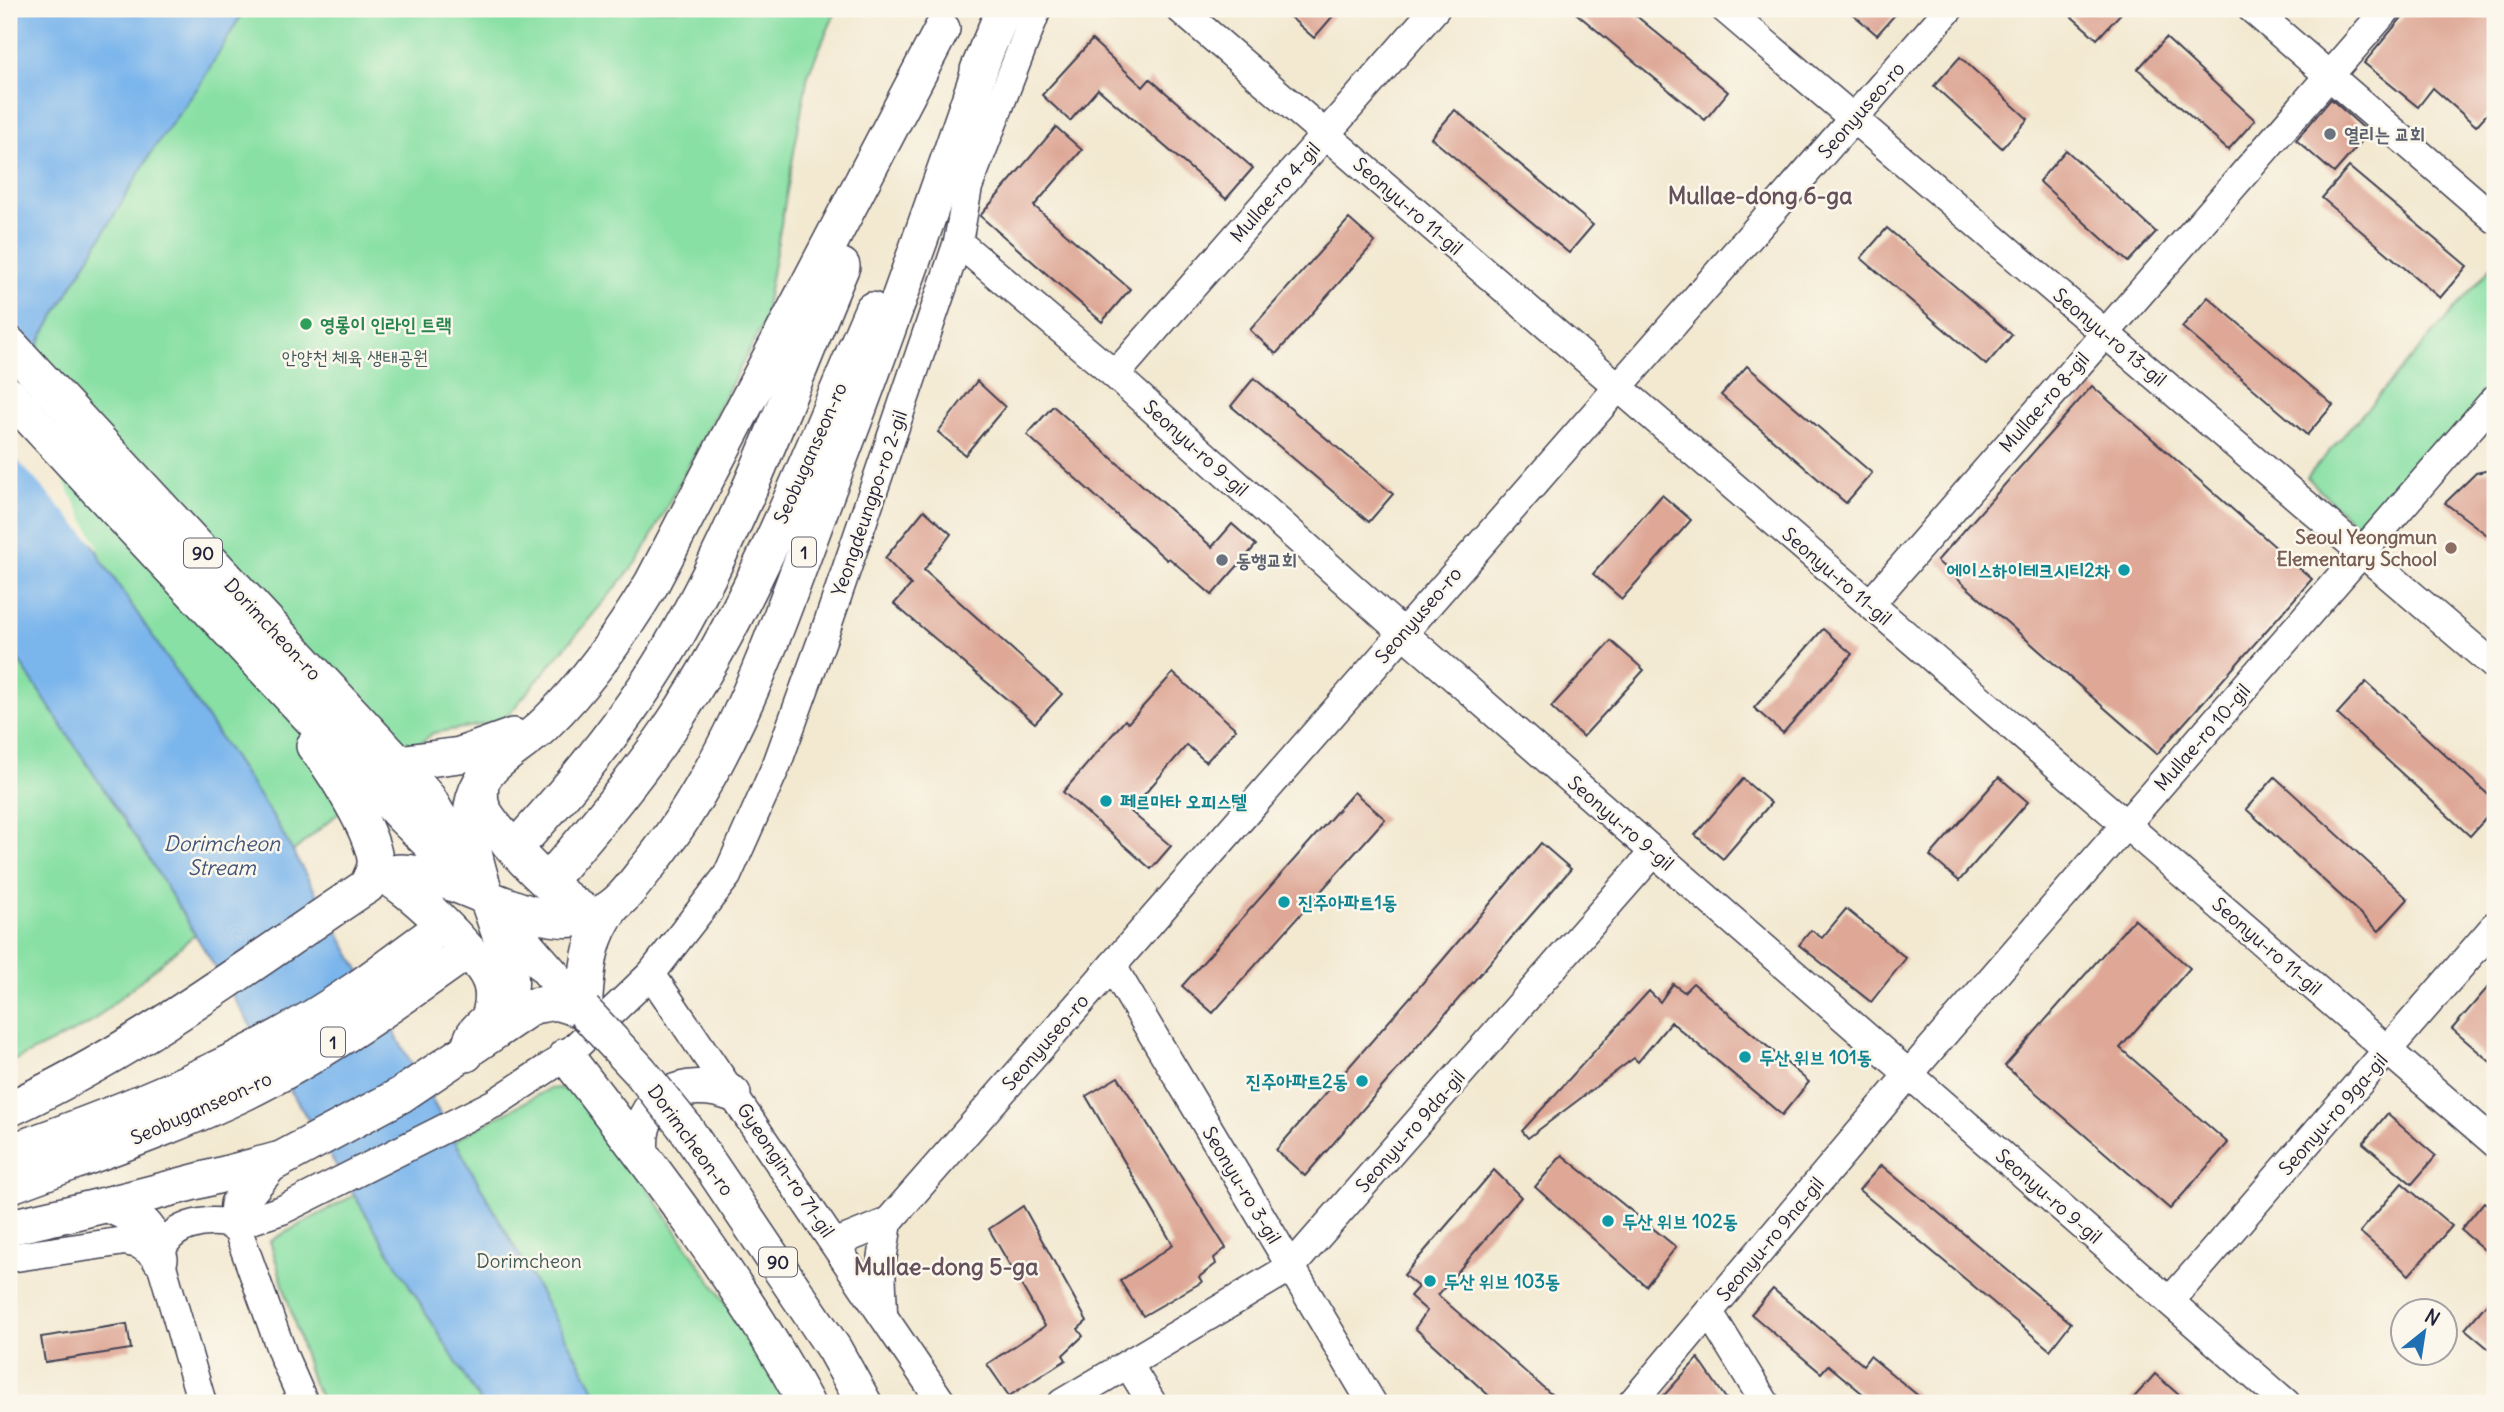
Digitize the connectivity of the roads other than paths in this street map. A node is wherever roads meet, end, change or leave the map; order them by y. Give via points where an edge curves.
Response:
1 (1004, 9) edge
2 (1037, 9) edge
3 (1180, 9) edge
4 (1435, 9) edge
5 (1725, 9) edge
6 (1948, 9) edge
7 (2252, 9) edge
8 (2387, 9) edge
9 (947, 19) edge
10 (987, 48) junction
11 (2330, 75) junction
12 (1853, 118) junction
13 (1325, 134) junction
14 (2495, 219) edge
15 (958, 242) junction
16 (2104, 332) junction
17 (9, 344) edge
18 (1115, 375) junction
19 (1618, 387) junction
20 (9, 395) edge
21 (2495, 399) edge
22 (2362, 552) junction
23 (1870, 604) junction
24 (1403, 633) junction
25 (2495, 666) edge
26 (546, 723) junction
27 (483, 777) junction
28 (374, 783) junction
29 (2126, 825) junction
30 (528, 834) tunnel mouth
31 (1654, 852) junction
32 (561, 866) dead end
33 (373, 880) junction
34 (487, 900) junction
35 (604, 911) junction
36 (2495, 926) edge
37 (428, 937) tunnel mouth
38 (452, 962) tunnel mouth
39 (1112, 966) junction
40 (651, 974) junction
41 (584, 1011) junction
42 (488, 1021) junction
43 (2389, 1051) junction
44 (467, 1054) junction
45 (566, 1056) junction
46 (1909, 1074) junction
47 (733, 1094) junction
48 (9, 1109) edge
49 (2495, 1143) edge
50 (9, 1152) edge
51 (641, 1153) junction
52 (280, 1159) junction
53 (9, 1186) edge
54 (111, 1206) junction
55 (888, 1222) junction
56 (236, 1225) junction
57 (9, 1227) edge
58 (835, 1243) junction
59 (9, 1258) edge
60 (160, 1259) junction
61 (1291, 1267) junction
62 (2170, 1301) junction
63 (883, 1312) junction
64 (1709, 1312) junction
65 (1128, 1364) junction
66 (202, 1403) edge
67 (304, 1403) edge
68 (806, 1403) edge
69 (864, 1403) edge
70 (942, 1403) edge
71 (1062, 1403) edge
72 (1152, 1403) edge
73 (1372, 1403) edge
74 (1632, 1403) edge
75 (1765, 1403) edge
76 (2286, 1403) edge

1 - 10 main road, Seobuganseon-ro / 1
2 - 15 street, Yeongdeungpo-ro 2-gil via 968,187
3 - 13 street, Seonyu-ro 11-gil
4 - 13 street, Mullae-ro 4-gil
5 - 12 street, Seonyu-ro 13-gil
6 - 12 street, Seonyuseo-ro
7 - 11 street
8 - 11 street, Mullae-ro 8-gil
9 - 26 main road via 652,583 603,656
9 - 30 main road via 737,516 680,630 634,705
10 - 32 main road, Seobuganseon-ro / 1 via 781,518 718,647 661,739
10 - 35 main road, 1 via 904,291 734,726 670,836
11 - 14 street
11 - 16 street, Mullae-ro 8-gil
12 - 16 street, Seonyu-ro 13-gil
12 - 19 street, Seonyuseo-ro
13 - 18 street, Mullae-ro 4-gil
13 - 19 street, Seonyu-ro 11-gil
15 - 18 street, Seonyu-ro 9-gil
15 - 40 street, Yeongdeungpo-ro 2-gil via 826,629 747,835 727,876
16 - 22 street, Seonyu-ro 13-gil
16 - 23 street, Mullae-ro 8-gil
17 - 28 main road, Dorimcheon-ro / 90
18 - 24 street, Seonyu-ro 9-gil
19 - 23 street, Seonyu-ro 11-gil
19 - 24 street, Seonyuseo-ro
20 - 28 main road, Dorimcheon-ro / 90
21 - 22 street, Mullae-ro 10-gil
22 - 25 street, Seonyu-ro 13-gil
22 - 29 street, Mullae-ro 10-gil
23 - 29 street, Seonyu-ro 11-gil
24 - 31 street, Seonyu-ro 9-gil
24 - 39 street, Seonyuseo-ro
26 - 27 main road via 491,765
26 - 28 main road
27 - 34 main road via 474,799 472,827
27 - 35 main road via 480,798 491,821 569,903 583,912
28 - 33 main road
28 - 34 main road, Dorimcheon-ro / 90
29 - 43 street, Seonyu-ro 11-gil
29 - 46 street, Mullae-ro 10-gil
31 - 46 street, Seonyu-ro 9-gil
31 - 61 street, Seonyu-ro 9da-gil
33 - 34 main road via 414,874
33 - 42 main road via 389,877 406,888 486,974 493,1003
33 - 48 main road via 172,1016
34 - 35 main road via 560,918
34 - 41 main road, Dorimcheon-ro / 90
34 - 42 main road via 510,963 505,1003
35 - 41 main road, 1 via 592,941
36 - 43 street, Seonyu-ro 9ga-gil
37 - 50 main road, Seobuganseon-ro / 1 via 354,992 271,1040 194,1077
38 - 53 main road, Seobuganseon-ro / 1 via 379,1015 296,1065 207,1110
39 - 55 street, Seonyuseo-ro
39 - 61 street, Seonyu-ro 3-gil
40 - 45 street, Yeongdeungpo-ro 2-gil
40 - 47 street, Gyeongin-ro 71-gil
41 - 44 main road via 556,1002 533,1006
41 - 69 main road, Dorimcheon-ro / 90, bridge via 684,1126 834,1349
42 - 44 main road via 475,1034
43 - 49 street, Seonyu-ro 11-gil
43 - 62 street, Seonyu-ro 9ga-gil
44 - 52 main road
45 - 51 main road
45 - 56 street, Yeongdeungpo-ro 2-gil via 495,1103 297,1203
46 - 62 street, Seonyu-ro 9-gil
46 - 64 street, Seonyu-ro 9na-gil
47 - 51 main road via 692,1085 670,1093 643,1123
47 - 58 street, Gyeongin-ro 71-gil
51 - 68 main road via 710,1247
52 - 54 main road
52 - 56 main road via 242,1197
54 - 57 main road
54 - 60 main road via 148,1226
55 - 58 street, Seonyuseo-ro
55 - 63 street via 881,1267
56 - 60 street via 206,1222 180,1229 166,1240
56 - 67 street
58 - 63 street, Gyeongin-ro 71-gil
59 - 60 street via 125,1241 139,1244
60 - 66 street
61 - 65 street, Seonyu-ro 9da-gil
61 - 73 street, Seonyu-ro 3-gil
62 - 76 street, Seonyu-ro 9-gil
63 - 70 street, Gyeongin-ro 71-gil
64 - 74 street, Seonyu-ro 9na-gil
64 - 75 street
65 - 71 street, Seonyu-ro 9da-gil
65 - 72 street

